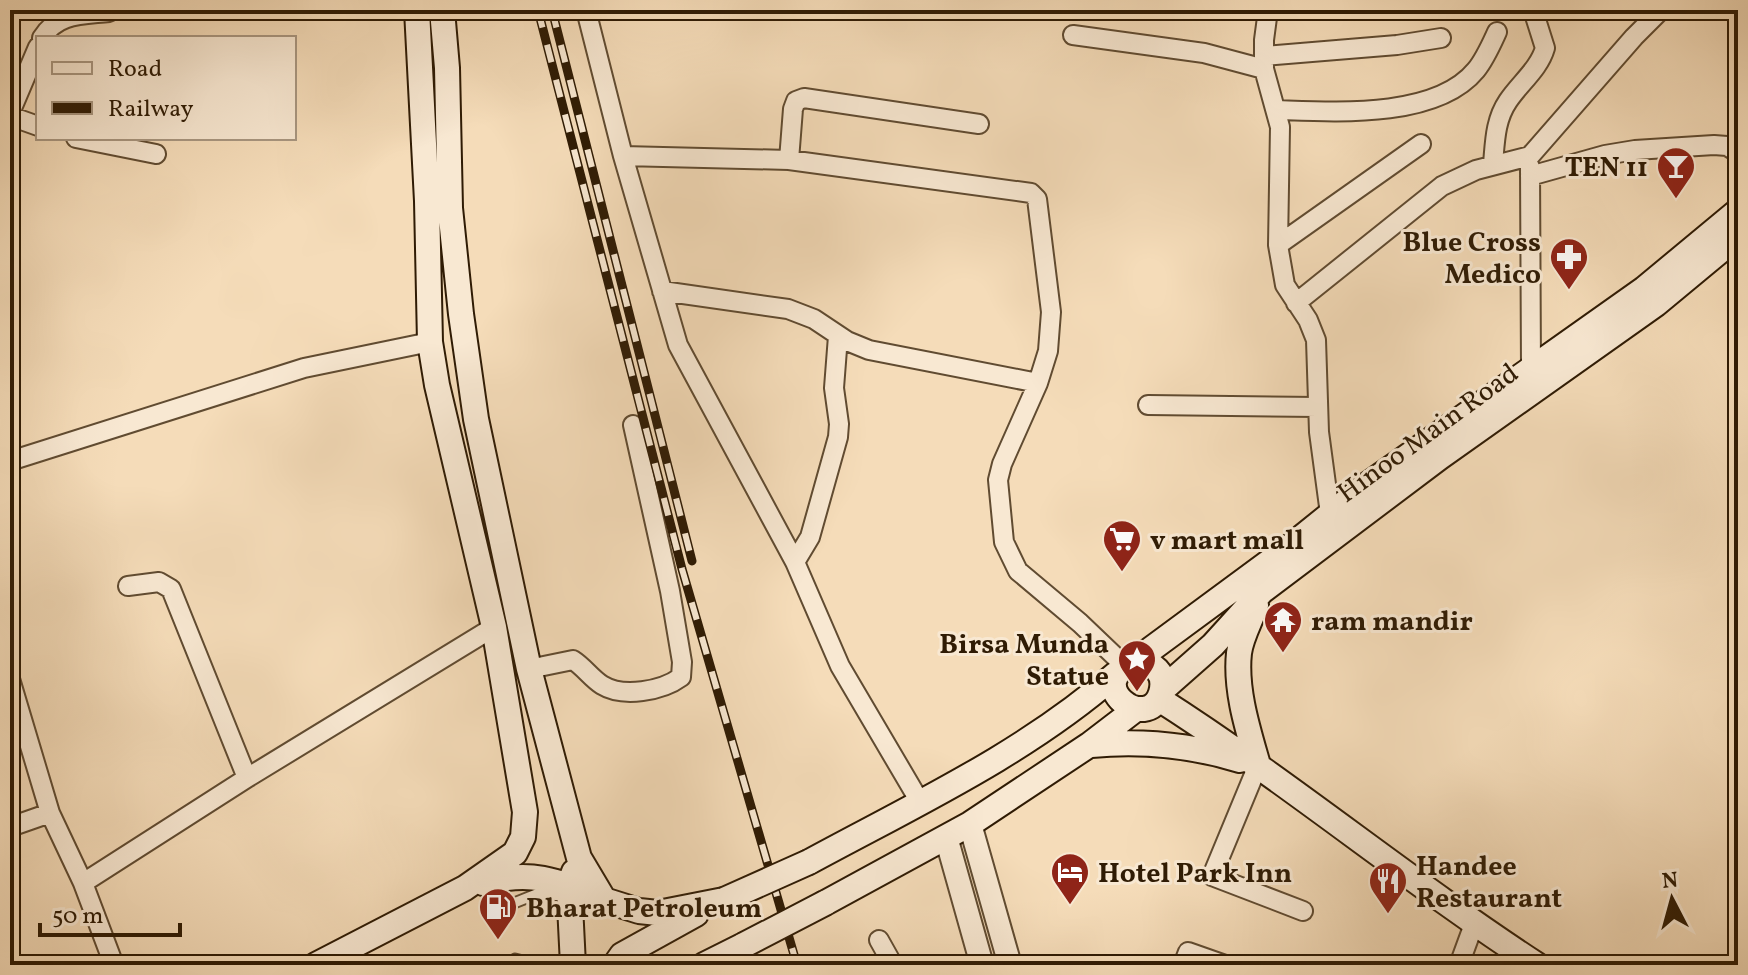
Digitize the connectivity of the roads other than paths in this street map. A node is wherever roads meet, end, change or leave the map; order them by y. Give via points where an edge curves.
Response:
1 (417, 10) edge
2 (442, 10) edge
3 (1268, 10) edge
4 (1533, 10) edge
5 (1661, 10) edge
6 (593, 11) edge
7 (109, 12) edge
8 (66, 13) edge
9 (1497, 32) dead end
10 (1073, 35) dead end
11 (44, 36) edge
12 (1441, 38) dead end
13 (36, 52) edge
14 (1264, 62) junction
15 (1278, 110) junction
16 (10, 114) edge
17 (979, 124) dead end
18 (36, 125) edge
19 (86, 140) edge
20 (1421, 144) dead end
21 (1738, 153) edge
22 (156, 154) dead end
23 (623, 156) junction
24 (1530, 156) junction
25 (789, 160) junction
26 (1493, 164) junction
27 (1530, 176) junction
28 (1738, 211) edge
29 (1738, 236) edge
30 (1278, 245) junction
31 (662, 291) junction
32 (1296, 303) junction
33 (838, 336) junction
34 (430, 342) junction
35 (1531, 369) junction
36 (1038, 383) junction
37 (1148, 405) dead end
38 (1317, 407) junction
39 (633, 425) dead end
40 (10, 461) edge
41 (1330, 514) junction
42 (795, 562) junction
43 (128, 586) dead end
44 (1262, 591) junction
45 (494, 627) junction
46 (1125, 667) junction
47 (529, 669) junction
48 (10, 679) edge
49 (1161, 694) junction
50 (1136, 709) junction
51 (1089, 745) junction
52 (1258, 765) junction
53 (247, 778) junction
54 (920, 802) junction
55 (50, 813) junction
56 (970, 824) junction
57 (10, 827) edge
58 (946, 837) junction
59 (579, 858) junction
60 (83, 883) junction
61 (465, 888) junction
62 (569, 891) junction
63 (604, 900) junction
64 (724, 900) junction
65 (1303, 911) dead end
66 (505, 917) dead end
67 (1474, 924) junction
68 (879, 940) dead end
69 (515, 959) dead end
70 (114, 965) edge
71 (316, 965) edge
72 (539, 965) edge
73 (573, 965) edge
74 (615, 965) edge
75 (704, 965) edge
76 (893, 965) edge
77 (982, 965) edge
78 (1010, 965) edge
79 (1183, 965) edge
80 (1225, 965) edge
81 (1459, 965) edge
82 (1537, 965) edge

1 - 34 main road
2 - 47 main road via 450,208 461,314 476,419
3 - 14 street
4 - 26 street via 1545,48 1499,117
5 - 24 street
6 - 23 street
7 - 8 street
8 - 11 street
9 - 15 street via 1477,68 1436,96 1367,112
10 - 14 street
12 - 14 street
13 - 16 street
14 - 15 street
15 - 30 street
16 - 18 street
17 - 25 street via 804,98 793,109
19 - 22 street
20 - 30 street
21 - 27 street via 1714,145 1635,150
23 - 25 street
23 - 31 street
24 - 26 street
24 - 27 street
25 - 36 street via 1031,193 1040,209 1051,312 1048,351
26 - 32 street via 1442,186
27 - 35 street
28 - 35 main road via 1644,289
29 - 44 main road, Hinoo Main Road via 1656,304
30 - 32 street via 1285,285
31 - 33 street via 788,309
31 - 42 street via 692,374
32 - 38 street via 1316,340
33 - 36 street via 869,350
33 - 42 street via 838,437 810,537
34 - 40 street via 304,368
34 - 45 main road
35 - 41 main road
36 - 46 street via 1000,472 1004,542 1018,571
37 - 38 street
38 - 41 street
39 - 47 street via 670,591 681,677 640,691 605,687 573,660
41 - 46 main road
42 - 54 street via 840,666
43 - 53 street via 159,582 171,589
44 - 49 main road, Hinoo Main Road
44 - 52 main road via 1239,650 1239,681
45 - 53 street
45 - 61 main road via 525,812 523,837 515,853
46 - 49 main road via 1146,662 1158,668
46 - 50 main road via 1114,686 1117,697
46 - 54 main road via 1079,707
47 - 59 main road
48 - 55 street
49 - 50 main road via 1148,707
49 - 52 main road
50 - 51 main road
51 - 52 main road via 1188,746
51 - 56 main road
52 - 65 street via 1212,876
52 - 67 main road
53 - 60 street
54 - 64 main road, bridge via 809,862
55 - 57 street
55 - 60 street
56 - 58 main road
56 - 78 street
58 - 75 main road, bridge
58 - 77 street
59 - 62 main road
59 - 63 main road
60 - 70 street
61 - 62 main road via 512,875 531,876
61 - 71 main road
62 - 63 main road
62 - 66 lane via 539,893 509,905
62 - 73 main road
63 - 64 main road via 658,913
64 - 74 main road via 655,935
67 - 81 street
67 - 82 main road
68 - 76 street
69 - 72 lane
79 - 80 street via 1188,952

